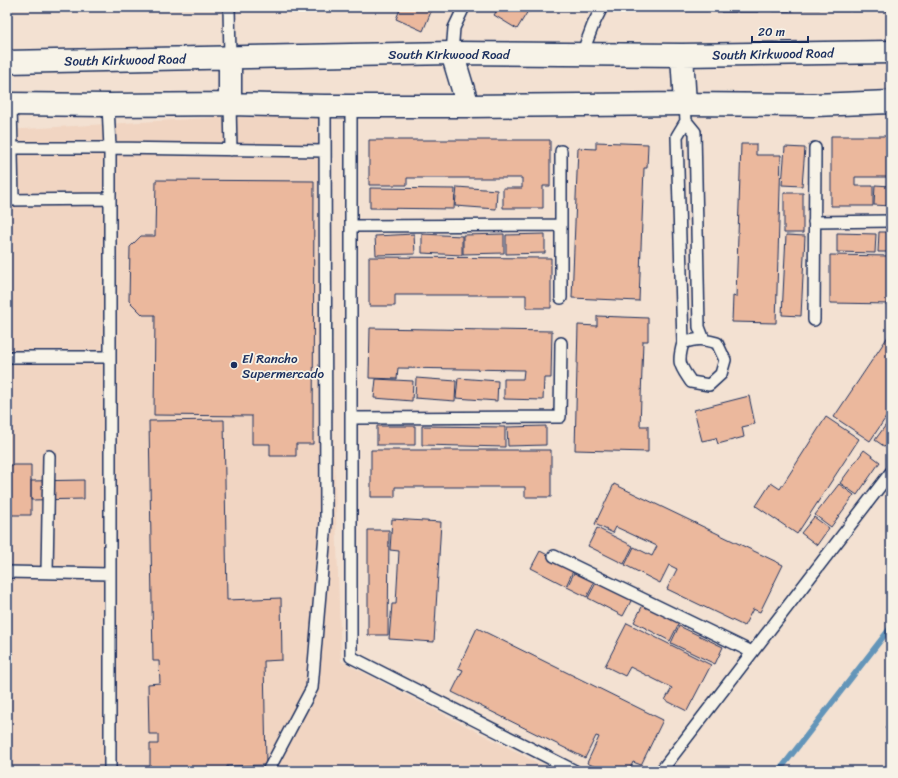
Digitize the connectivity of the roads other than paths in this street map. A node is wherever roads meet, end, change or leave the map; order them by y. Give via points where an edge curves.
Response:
1 (229, 7) edge
2 (464, 7) edge
3 (602, 7) edge
4 (891, 52) edge
5 (452, 53) junction
6 (582, 54) junction
7 (682, 55) junction
8 (230, 58) junction
9 (7, 62) edge
10 (891, 102) edge
11 (9, 104) edge
12 (230, 104) junction
13 (108, 105) junction
14 (325, 106) junction
15 (352, 106) junction
16 (468, 106) junction
17 (686, 112) junction
18 (12, 148) junction
19 (110, 148) junction
20 (815, 148) dead end
21 (231, 150) junction
22 (325, 151) junction
23 (560, 151) dead end
24 (110, 199) junction
25 (10, 200) edge
26 (891, 221) edge
27 (814, 222) junction
28 (561, 225) junction
29 (350, 226) junction
30 (561, 298) dead end
31 (814, 320) dead end
32 (704, 340) junction
33 (561, 342) dead end
34 (683, 343) junction
35 (7, 357) edge
36 (110, 357) junction
37 (351, 418) junction
38 (48, 456) dead end
39 (891, 472) edge
40 (554, 556) dead end
41 (7, 572) edge
42 (48, 573) junction
43 (110, 574) junction
44 (752, 652) junction
45 (110, 771) edge
46 (268, 771) edge
47 (575, 771) edge
48 (661, 771) edge

1 - 8 lane
2 - 5 lane via 454,28
3 - 6 lane
4 - 7 main road, South Kirkwood Road
5 - 6 main road, South Kirkwood Road
5 - 8 main road, South Kirkwood Road
5 - 16 main road
6 - 7 main road, South Kirkwood Road
7 - 17 main road
8 - 9 main road, South Kirkwood Road
8 - 12 main road
10 - 17 main road
11 - 13 main road
11 - 18 lane
12 - 13 main road
12 - 14 main road
12 - 21 lane
13 - 19 lane
14 - 15 main road
14 - 22 lane
15 - 16 main road
15 - 29 lane
16 - 17 main road
17 - 32 lane via 695,132 699,327
17 - 34 lane via 677,136
18 - 19 lane
18 - 25 lane
19 - 21 lane
19 - 24 lane
20 - 27 lane
21 - 22 lane
22 - 46 lane via 326,522 312,688
23 - 28 lane
24 - 25 lane
24 - 36 lane
26 - 27 lane
27 - 31 lane
28 - 29 lane
28 - 30 lane
29 - 37 lane
32 - 34 lane via 695,339
32 - 34 lane via 717,343 725,360 721,374 709,385 691,382 680,366
33 - 37 lane via 560,417
35 - 36 lane
36 - 43 lane
37 - 47 lane via 351,657
38 - 42 lane
39 - 44 lane
40 - 44 lane
41 - 42 lane
42 - 43 lane
43 - 45 lane
44 - 48 lane

